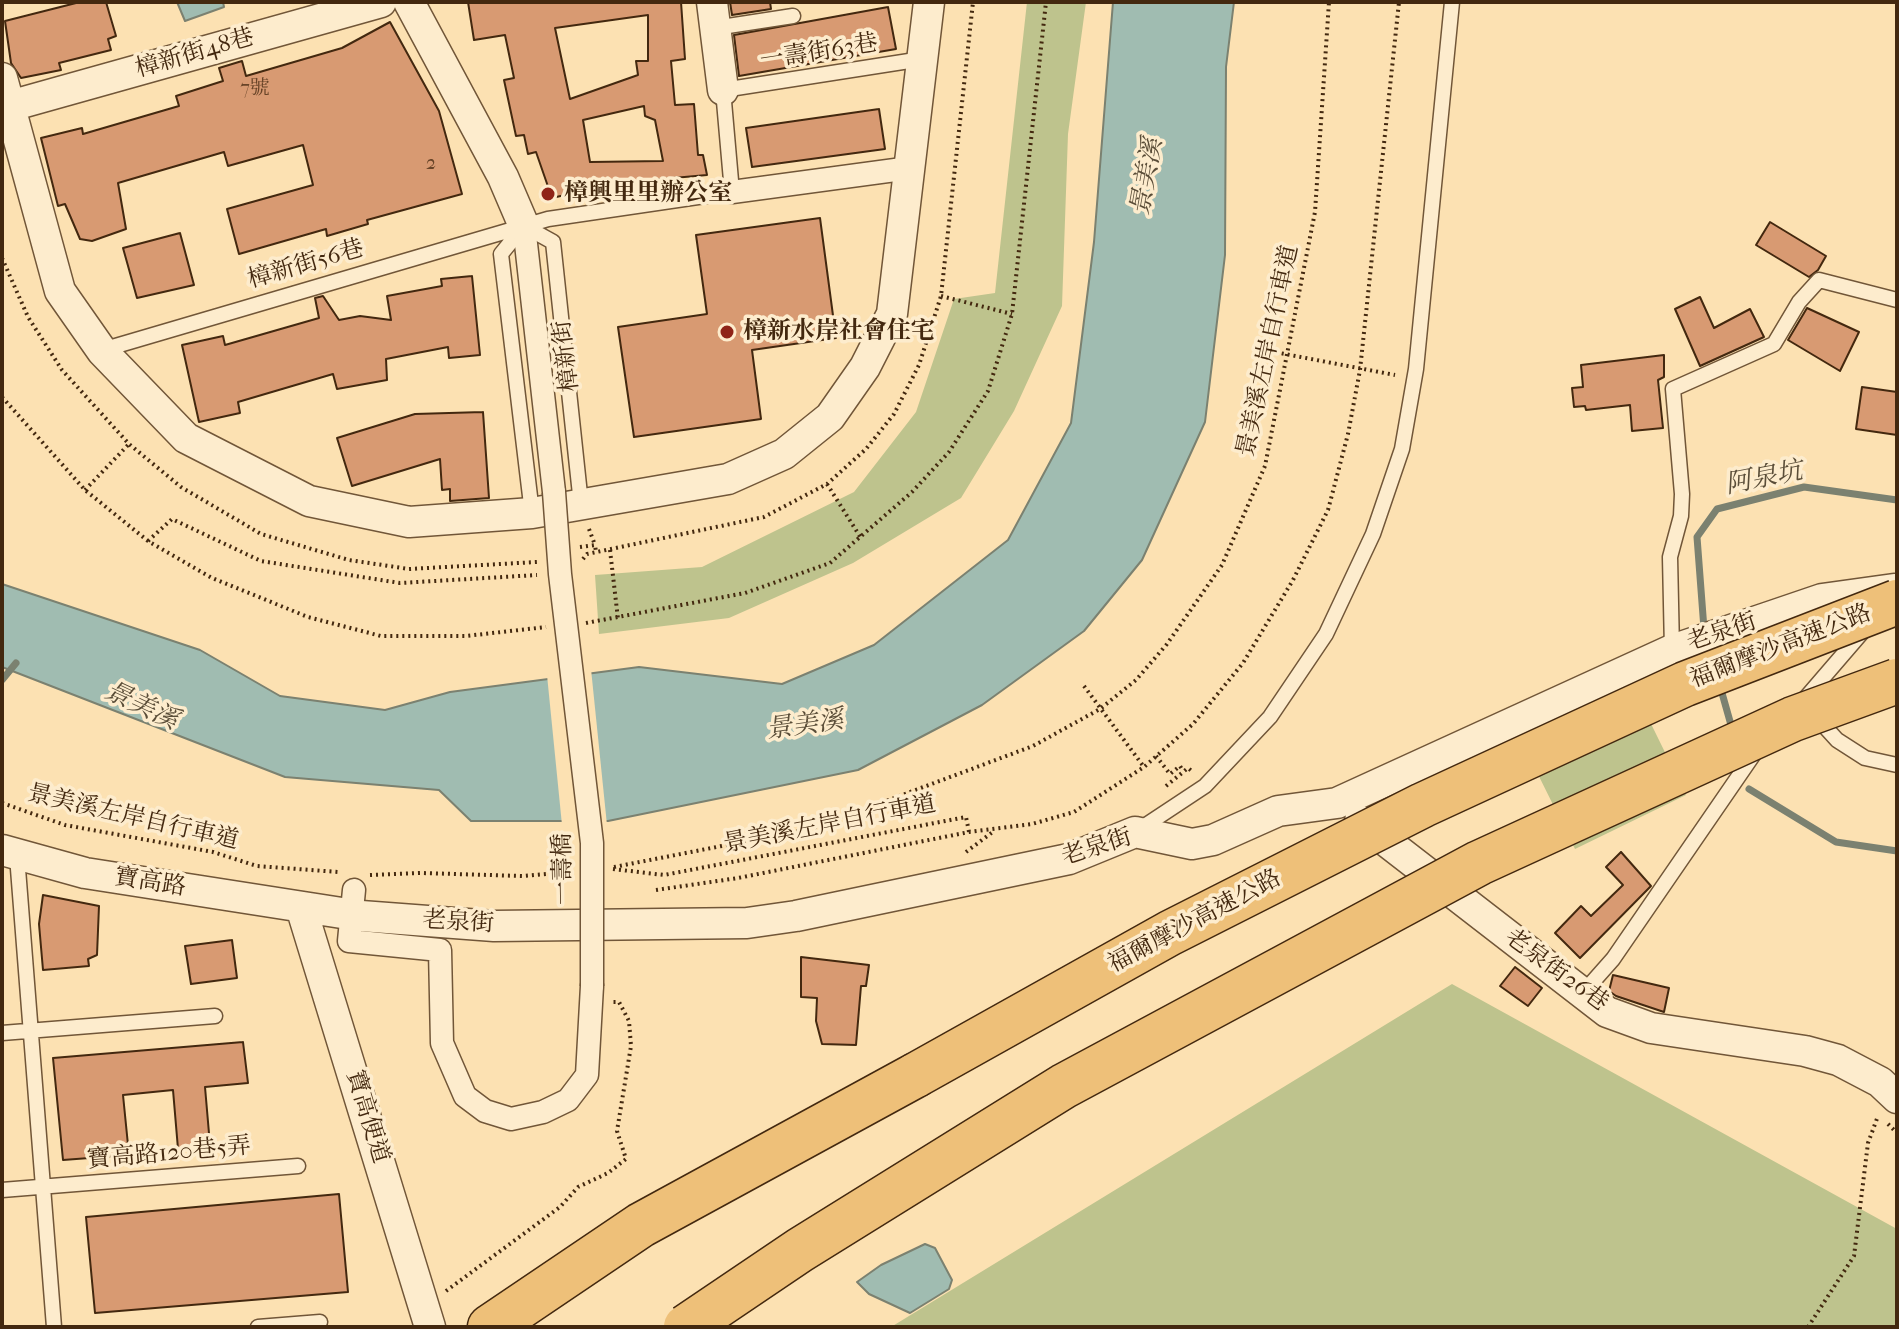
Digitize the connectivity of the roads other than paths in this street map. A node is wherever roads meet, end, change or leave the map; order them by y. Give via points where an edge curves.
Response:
1 (381, 2) edge
2 (409, 2) edge
3 (929, 2) edge
4 (1452, 2) edge
5 (714, 15) edge
6 (793, 16) dead end
7 (922, 59) junction
8 (723, 90) junction
9 (6, 92) edge
10 (910, 168) junction
11 (732, 192) junction
12 (524, 226) junction
13 (1897, 300) edge
14 (102, 351) junction
15 (568, 498) junction
16 (532, 513) junction
17 (1897, 590) edge
18 (1897, 602) edge
19 (1672, 650) junction
20 (1897, 681) edge
21 (1803, 702) junction
22 (1897, 765) edge
23 (1337, 803) junction
24 (1135, 832) junction
25 (10, 853) edge
26 (306, 893) junction
27 (353, 902) junction
28 (1582, 994) junction
29 (215, 1016) dead end
30 (31, 1030) junction
31 (2, 1033) edge
32 (916, 1075) junction
33 (1897, 1098) edge
34 (298, 1166) dead end
35 (43, 1187) junction
36 (2, 1190) edge
37 (428, 1316) edge
38 (320, 1322) dead end
39 (54, 1327) edge
40 (258, 1327) edge
41 (490, 1327) edge
42 (537, 1327) edge
43 (686, 1327) edge

1 - 9 street, 樟新街48巷
2 - 12 street
3 - 7 street
4 - 24 lane via 1416,369 1402,449 1373,534 1326,634 1270,717 1205,786
5 - 6 lane
5 - 8 street
7 - 8 lane, 一壽街63巷
7 - 10 street
8 - 11 lane
9 - 14 street via 60,291
10 - 11 street
10 - 15 street via 892,314 865,367 830,417 784,454 728,479
11 - 12 lane, 樟新街56巷
12 - 14 lane, 樟新街56巷
12 - 15 street, 一壽橋
12 - 16 lane via 501,254
13 - 19 lane via 1819,280 1774,344 1673,389 1682,494 1670,557
14 - 16 street via 186,438 309,501 409,522
15 - 16 street
15 - 27 street, 一壽橋, bridge via 560,574 592,843 587,1075 568,1100 511,1119 485,1111 465,1096 442,1043 440,950 349,941
17 - 19 street, 老泉街 via 1822,599
17 - 21 lane
18 - 32 highway, 福爾摩沙高速公路, bridge via 1685,684 1423,805 1170,933
19 - 23 street, 老泉街
20 - 43 highway, bridge via 1793,719 1451,878 1064,1086
21 - 22 lane via 1837,740 1865,758
21 - 28 lane via 1766,737 1613,959
23 - 24 street, 老泉街 via 1278,811 1192,844
23 - 28 street, 老泉街26巷
24 - 27 street, 老泉街 via 1069,859 747,923 494,926
25 - 26 street, 寶高路 via 85,873
25 - 30 lane
26 - 27 street, 老泉街
26 - 37 street, 寶高便道
28 - 33 street, 老泉街26巷 via 1607,1012 1651,1028 1838,1060 1880,1082
29 - 30 lane
30 - 31 lane
30 - 35 lane
32 - 41 highway via 641,1225
32 - 42 highway, 福爾摩沙高速公路
34 - 35 lane, 寶高路120巷5弄
35 - 36 lane, 寶高路120巷5弄
35 - 39 lane
38 - 40 lane

